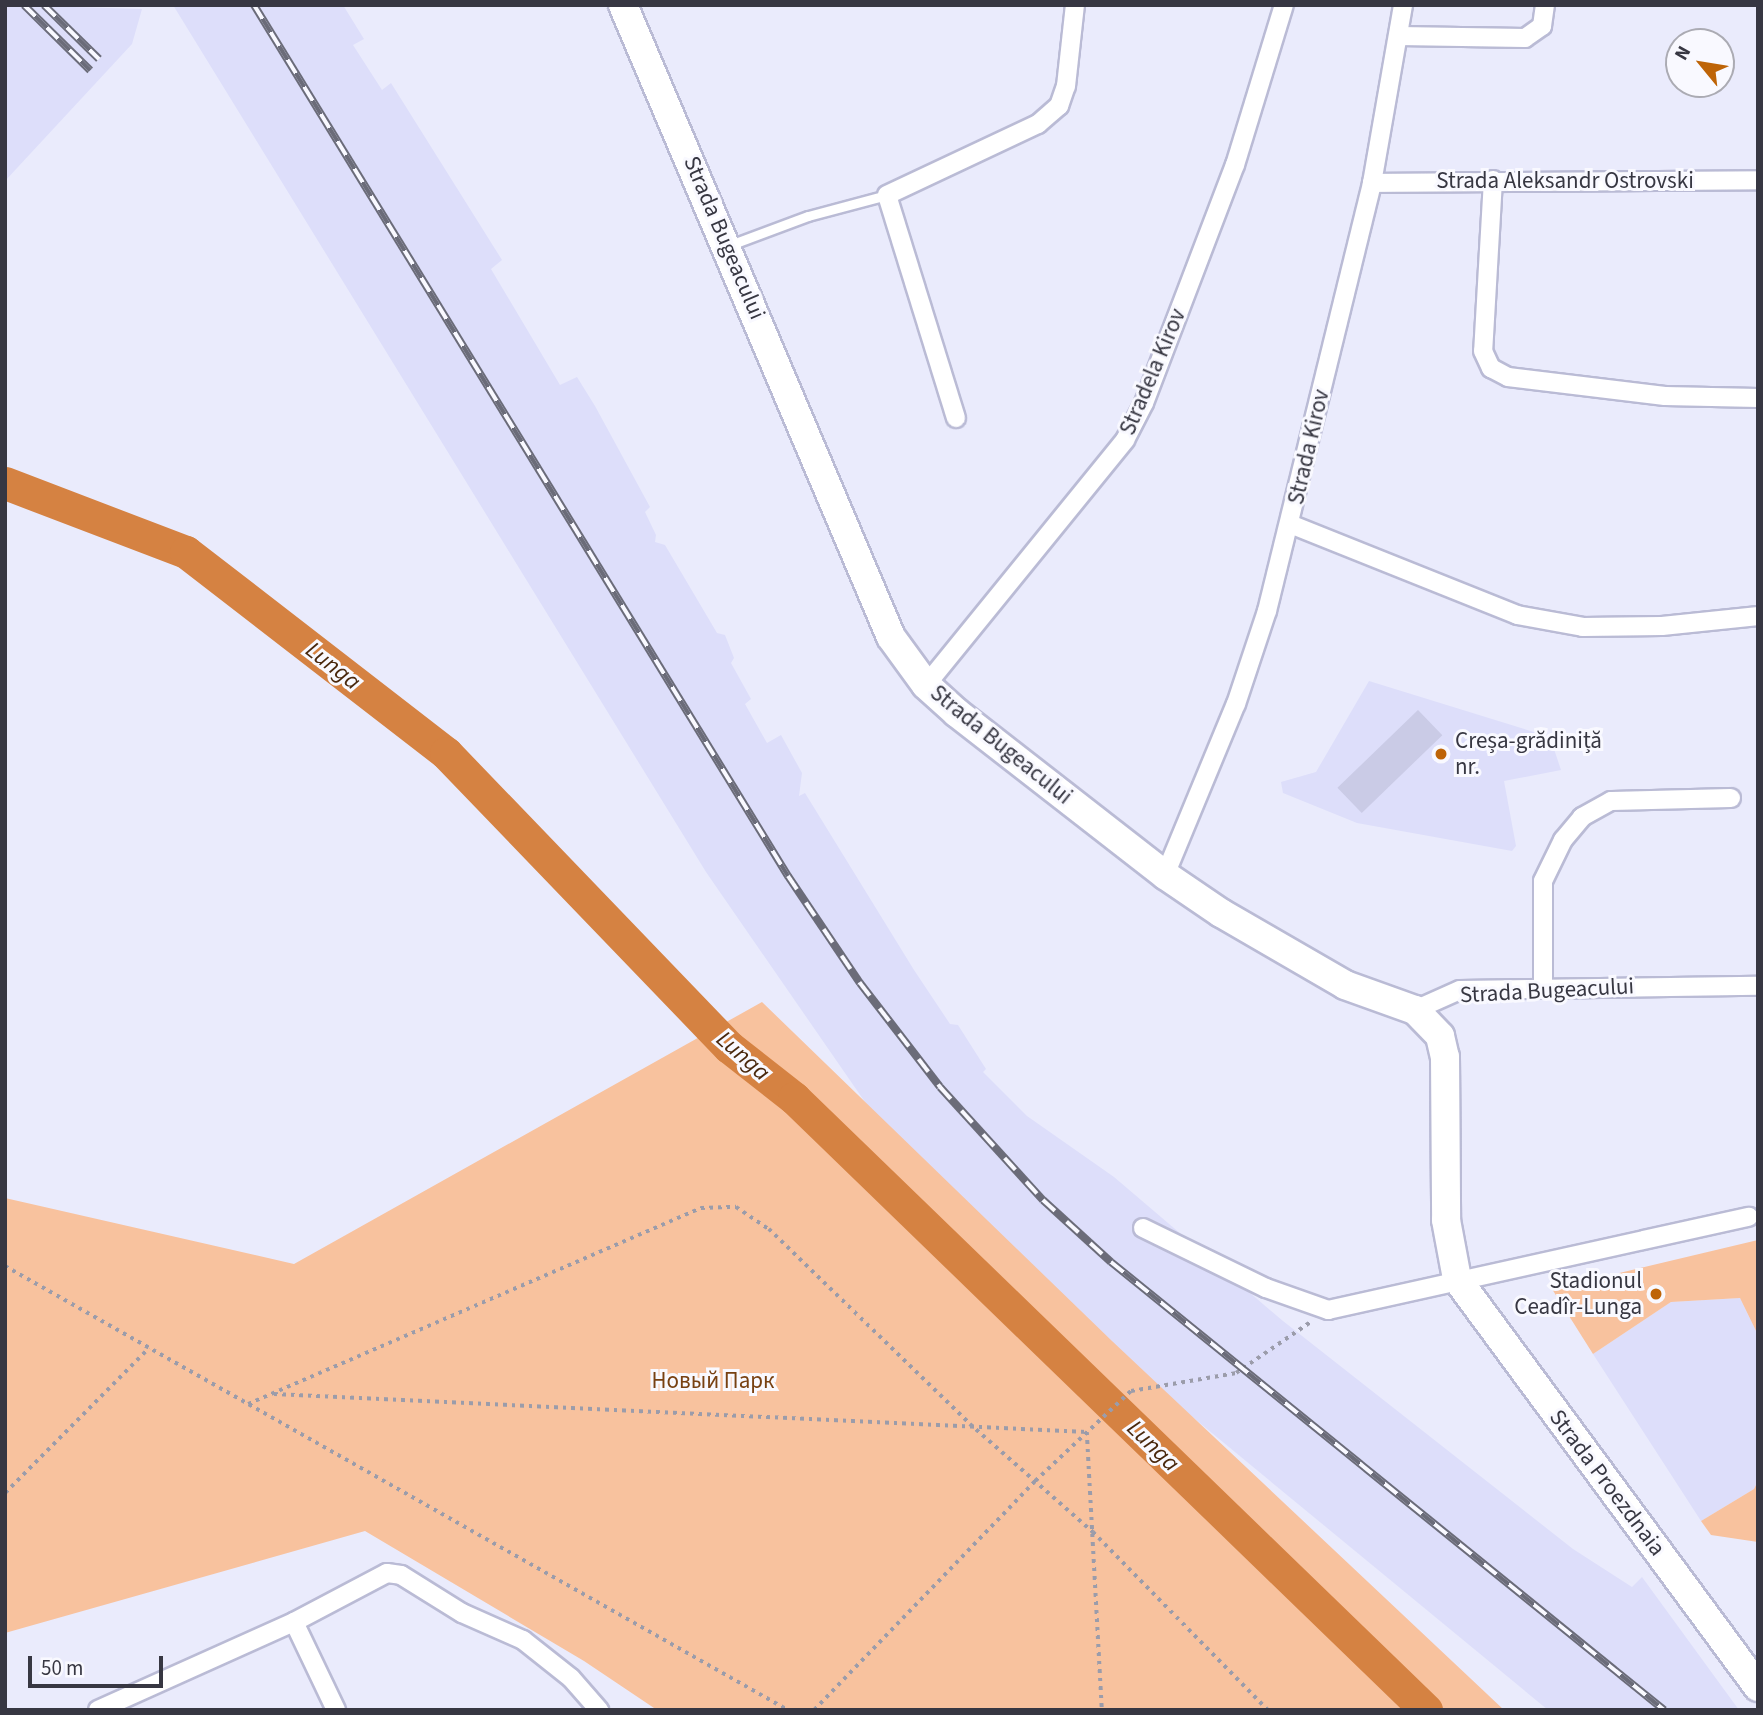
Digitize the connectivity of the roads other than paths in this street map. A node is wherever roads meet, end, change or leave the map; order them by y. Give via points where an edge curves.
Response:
1 (623, 5) edge
2 (1075, 5) edge
3 (1284, 5) edge
4 (1404, 5) edge
5 (1545, 5) edge
6 (1399, 36) junction
7 (1493, 180) junction
8 (1758, 180) edge
9 (1372, 183) junction
10 (887, 195) junction
11 (728, 246) junction
12 (1758, 398) edge
13 (956, 418) dead end
14 (1290, 524) junction
15 (1758, 616) edge
16 (926, 685) junction
17 (1731, 798) dead end
18 (1165, 875) junction
19 (1758, 986) edge
20 (1543, 987) junction
21 (1415, 1010) junction
22 (1749, 1217) dead end
23 (1143, 1228) dead end
24 (1457, 1279) junction
25 (295, 1622) junction
26 (1758, 1687) edge
27 (98, 1710) edge
28 (336, 1710) edge
29 (599, 1710) edge

1 - 11 main road, Strada Bugeacului
2 - 10 street via 1059,106 1038,124
3 - 16 street, Stradela Kirov via 1236,164 1144,403 1125,440
4 - 6 street, Strada Kirov
5 - 6 street via 1542,26 1525,37
6 - 9 street, Strada Kirov
7 - 8 street, Strada Aleksandr Ostrovski
7 - 9 street, Strada Aleksandr Ostrovski
7 - 12 street via 1483,351 1490,368 1508,377 1665,396
9 - 14 street, Strada Kirov
10 - 11 lane via 808,216
10 - 13 street
11 - 16 main road, Strada Bugeacului via 872,598 891,637
14 - 15 street via 1434,585 1530,617 1583,627 1661,626
14 - 18 street, Strada Kirov via 1236,704
16 - 18 main road, Strada Bugeacului via 982,734
17 - 20 street via 1611,801 1582,817 1563,840 1543,881
18 - 21 main road, Strada Bugeacului via 1345,985
19 - 20 street, Strada Bugeacului
20 - 21 street, Strada Bugeacului via 1460,990
21 - 24 main road, Strada Proezdnaia via 1440,1036 1446,1058 1446,1220
22 - 24 street
23 - 24 street via 1266,1288 1328,1310
24 - 26 main road, Strada Proezdnaia
25 - 27 street
25 - 28 street
25 - 29 street via 373,1578 401,1575 462,1613 523,1640 571,1678

